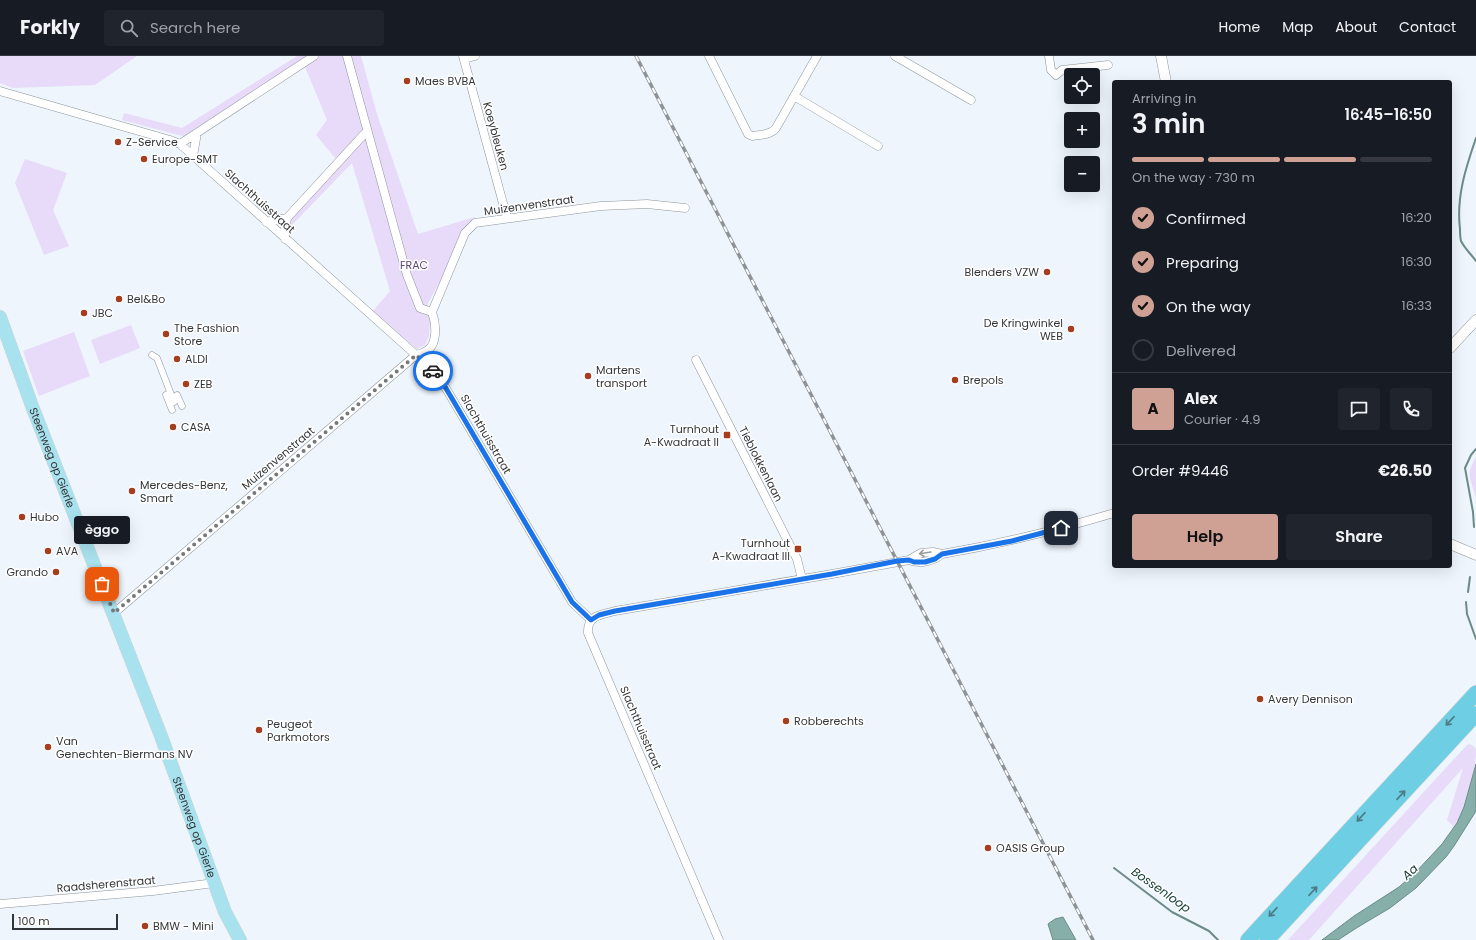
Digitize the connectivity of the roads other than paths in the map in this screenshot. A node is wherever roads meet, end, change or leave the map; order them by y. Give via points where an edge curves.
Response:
1 (314, 56) edge
2 (347, 56) edge
3 (475, 56) edge
4 (709, 56) edge
5 (817, 56) edge
6 (895, 56) edge
7 (1048, 56) edge
8 (1161, 56) edge
9 (464, 58) edge
10 (1108, 65) dead end
11 (1166, 80) edge
12 (0, 91) edge
13 (794, 96) junction
14 (971, 100) dead end
15 (367, 131) junction
16 (197, 134) junction
17 (180, 144) junction
18 (878, 146) dead end
19 (193, 156) junction
20 (685, 208) dead end
21 (287, 218) junction
22 (506, 218) junction
23 (266, 222) junction
24 (285, 239) junction
25 (432, 312) junction
26 (0, 317) edge
27 (1476, 320) edge
28 (1452, 346) edge
29 (152, 355) dead end
30 (416, 355) junction
31 (696, 360) dead end
32 (169, 388) junction
33 (182, 406) dead end
34 (1112, 514) edge
35 (1452, 545) edge
36 (1476, 556) edge
37 (802, 579) junction
38 (114, 613) junction
39 (591, 620) junction
40 (1476, 692) edge
41 (1476, 714) edge
42 (214, 883) junction
43 (0, 904) edge
44 (225, 912) junction
45 (231, 940) edge
46 (240, 940) edge
47 (719, 940) edge
48 (1248, 940) edge
49 (1267, 940) edge

1 - 16 street
2 - 15 street
3 - 9 street, Koeybleuken
4 - 13 street via 748,134 752,136 774,131
5 - 13 street
6 - 14 street
7 - 10 street via 1051,70 1056,75 1062,70
8 - 11 street
9 - 22 street, Koeybleuken
12 - 17 street, Slachthuisstraat
13 - 18 street
15 - 21 street
15 - 25 street via 407,275 420,308
16 - 17 street
16 - 19 street
17 - 19 street, Slachthuisstraat
19 - 23 street, Slachthuisstraat
20 - 22 street, Muizenvenstraat via 647,204 601,206
21 - 23 street
21 - 24 street
22 - 25 street, Muizenvenstraat via 475,223 465,233
23 - 24 street, Slachthuisstraat
24 - 30 street, Slachthuisstraat
25 - 30 street, Muizenvenstraat via 435,340 427,351
26 - 38 main road, Steenweg op Gierle via 32,406
27 - 28 street
29 - 32 street via 157,358
30 - 38 street, Muizenvenstraat
30 - 39 street, Slachthuisstraat via 444,385 572,602
31 - 37 street, Tieblokkenlaan via 797,560
32 - 32 street via 174,402 172,403 168,394 166,395 170,410 163,398
32 - 33 street via 177,393
34 - 37 street via 1026,537 942,554 925,562 909,560
35 - 36 street
37 - 39 street via 615,611
38 - 42 main road, Steenweg op Gierle
39 - 47 street, Slachthuisstraat via 588,633
40 -> 48 highway
49 -> 41 highway
42 - 43 street, Raadsherenstraat via 153,891
42 - 44 main road, Steenweg op Gierle
44 - 45 main road, Steenweg op Gierle
44 - 46 main road, Steenweg op Gierle

